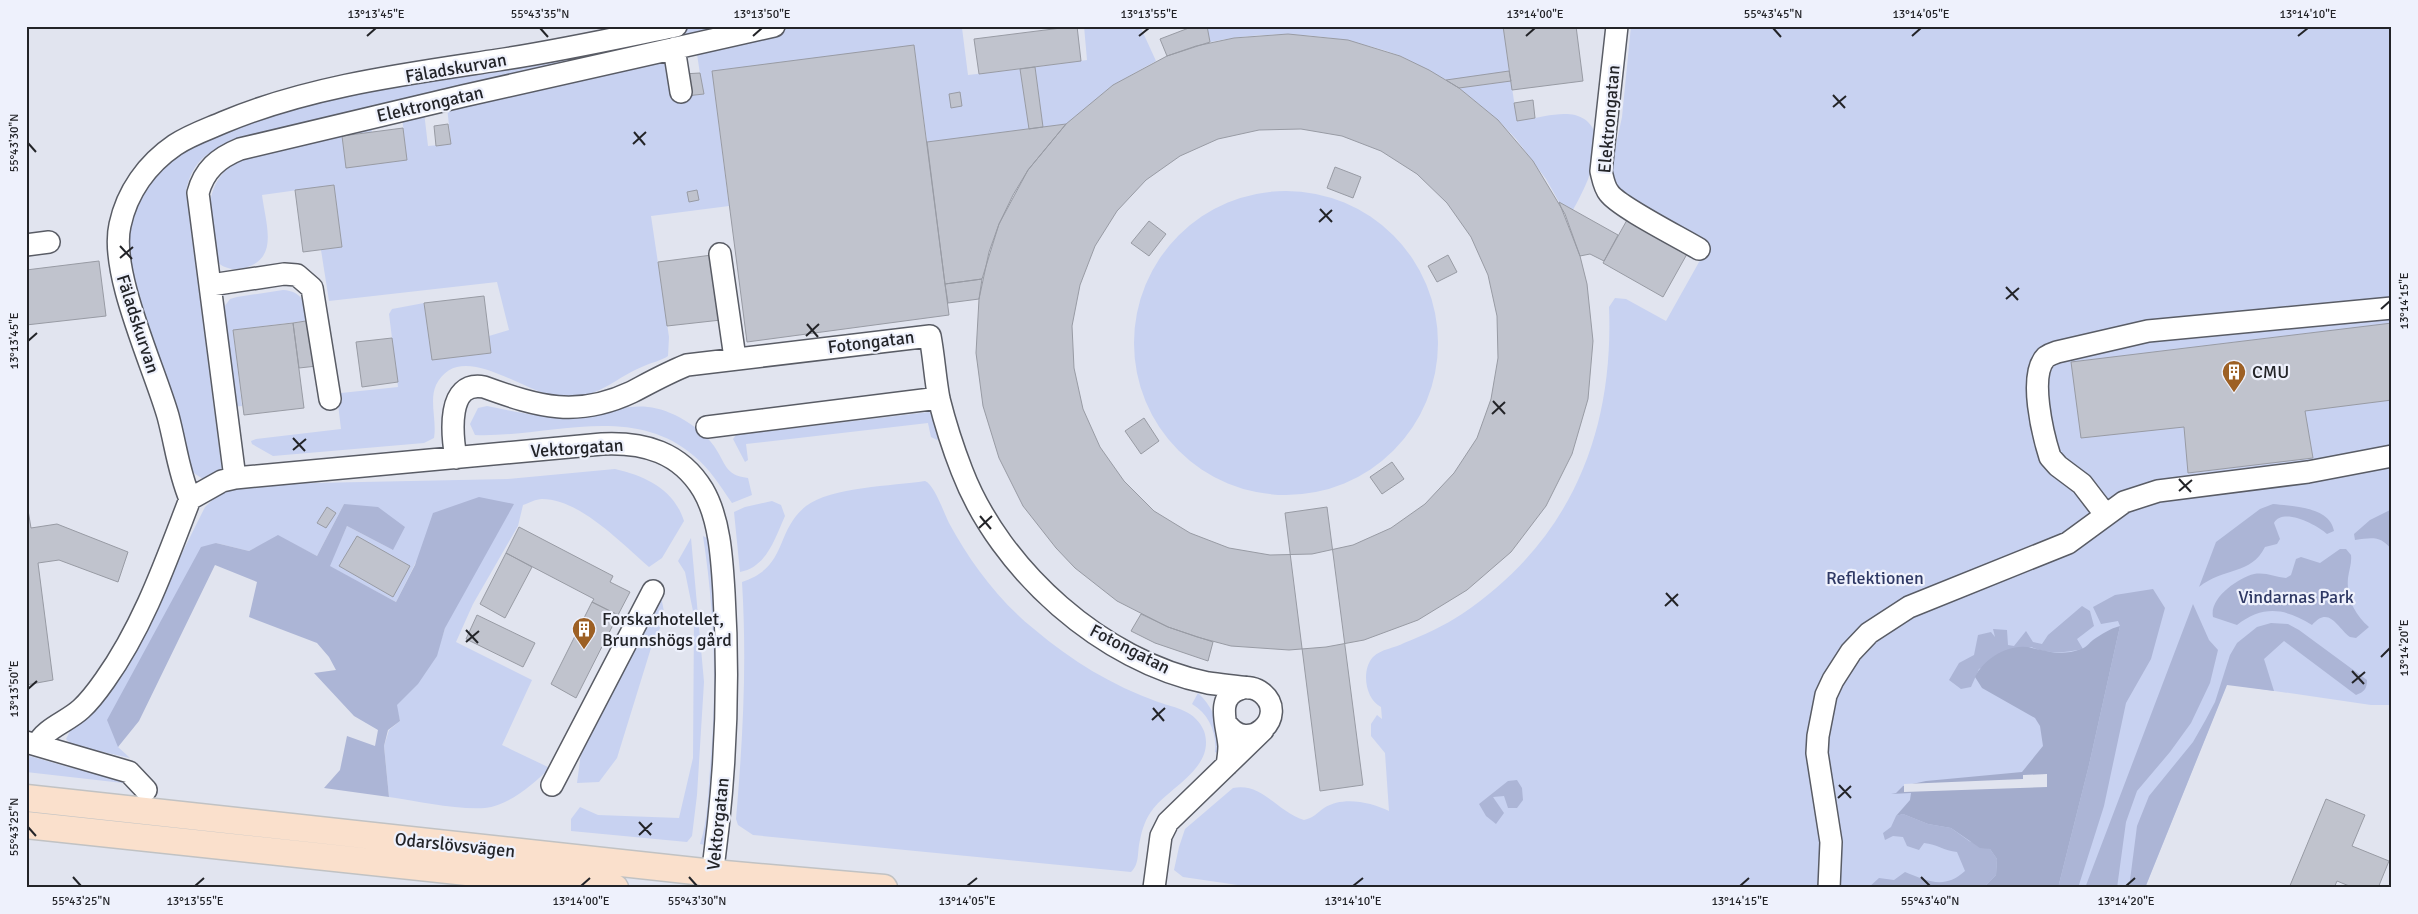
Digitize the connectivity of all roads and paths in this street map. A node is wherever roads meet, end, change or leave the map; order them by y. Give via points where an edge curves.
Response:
1 (676, 26) edge
2 (774, 26) edge
3 (1617, 26) edge
4 (674, 48) junction
5 (681, 92) dead end
6 (49, 242) dead end
7 (26, 245) edge
8 (1699, 248) dead end
9 (720, 254) dead end
10 (211, 285) junction
11 (2392, 308) edge
12 (735, 358) junction
13 (939, 398) junction
14 (330, 399) dead end
15 (708, 427) dead end
16 (2392, 456) edge
17 (456, 458) junction
18 (235, 478) junction
19 (190, 499) junction
20 (2105, 514) junction
21 (653, 591) dead end
22 (1194, 679) junction
23 (1249, 688) junction
24 (1225, 719) junction
25 (1263, 730) junction
26 (32, 744) edge
27 (1226, 765) junction
28 (552, 785) dead end
29 (146, 790) dead end
30 (26, 798) edge
31 (26, 824) edge
32 (712, 880) edge
33 (615, 888) edge
34 (884, 888) edge
35 (1154, 888) edge
36 (1829, 888) edge

1 - 19 street, Fäladskurvan via 314,93 243,114 178,143 160,156 132,190 119,227 118,246 120,268 168,418 179,473
2 - 4 street, Elektrongatan
3 - 8 street, Elektrongatan via 1601,172 1604,184 1610,195 1624,205
4 - 5 street
4 - 10 street, Elektrongatan via 250,147 220,158 201,180 198,193
6 - 7 street
9 - 12 street
10 - 14 street via 284,274 297,275 312,288
10 - 18 street, Elektrongatan
11 - 20 street via 2148,331 2046,357 2037,383 2050,457 2082,484
12 - 13 street, Fotongatan via 930,336
12 - 17 street, Fotongatan via 687,365 662,374 632,392 576,408 550,406 484,386 468,389 454,408
13 - 15 street
13 - 22 street, Fotongatan via 970,490 996,535 1022,570 1069,615 1099,636 1132,654
16 - 20 street via 2308,472 2158,491 2124,502
17 - 18 street, Vektorgatan
17 - 32 street, Vektorgatan via 602,444 637,444 657,450 677,462 703,489 712,512 720,556 727,641 726,745
18 - 19 street, Vektorgatan via 222,481
19 - 26 street via 158,583 106,679 81,709
20 - 36 street via 2068,543 1909,607 1869,633 1841,665 1826,695 1817,753 1831,842
21 - 28 street
22 - 23 street, Fotongatan
22 - 24 street, Fotongatan via 1209,692
23 - 24 street via 1236,690 1228,697 1224,705
23 - 25 street, Fotongatan via 1262,693 1270,704 1270,718
24 - 25 street, Fotongatan via 1232,730 1241,735 1250,736
24 - 27 street, Fotongatan via 1229,745
25 - 27 street, Fotongatan
26 - 29 street via 134,767
27 - 35 street, Fotongatan via 1168,822 1161,836
30 - 32 main road, Odarslövsvägen
31 - 33 main road, Odarslövsvägen
32 - 34 main road, Odarslövsvägen

